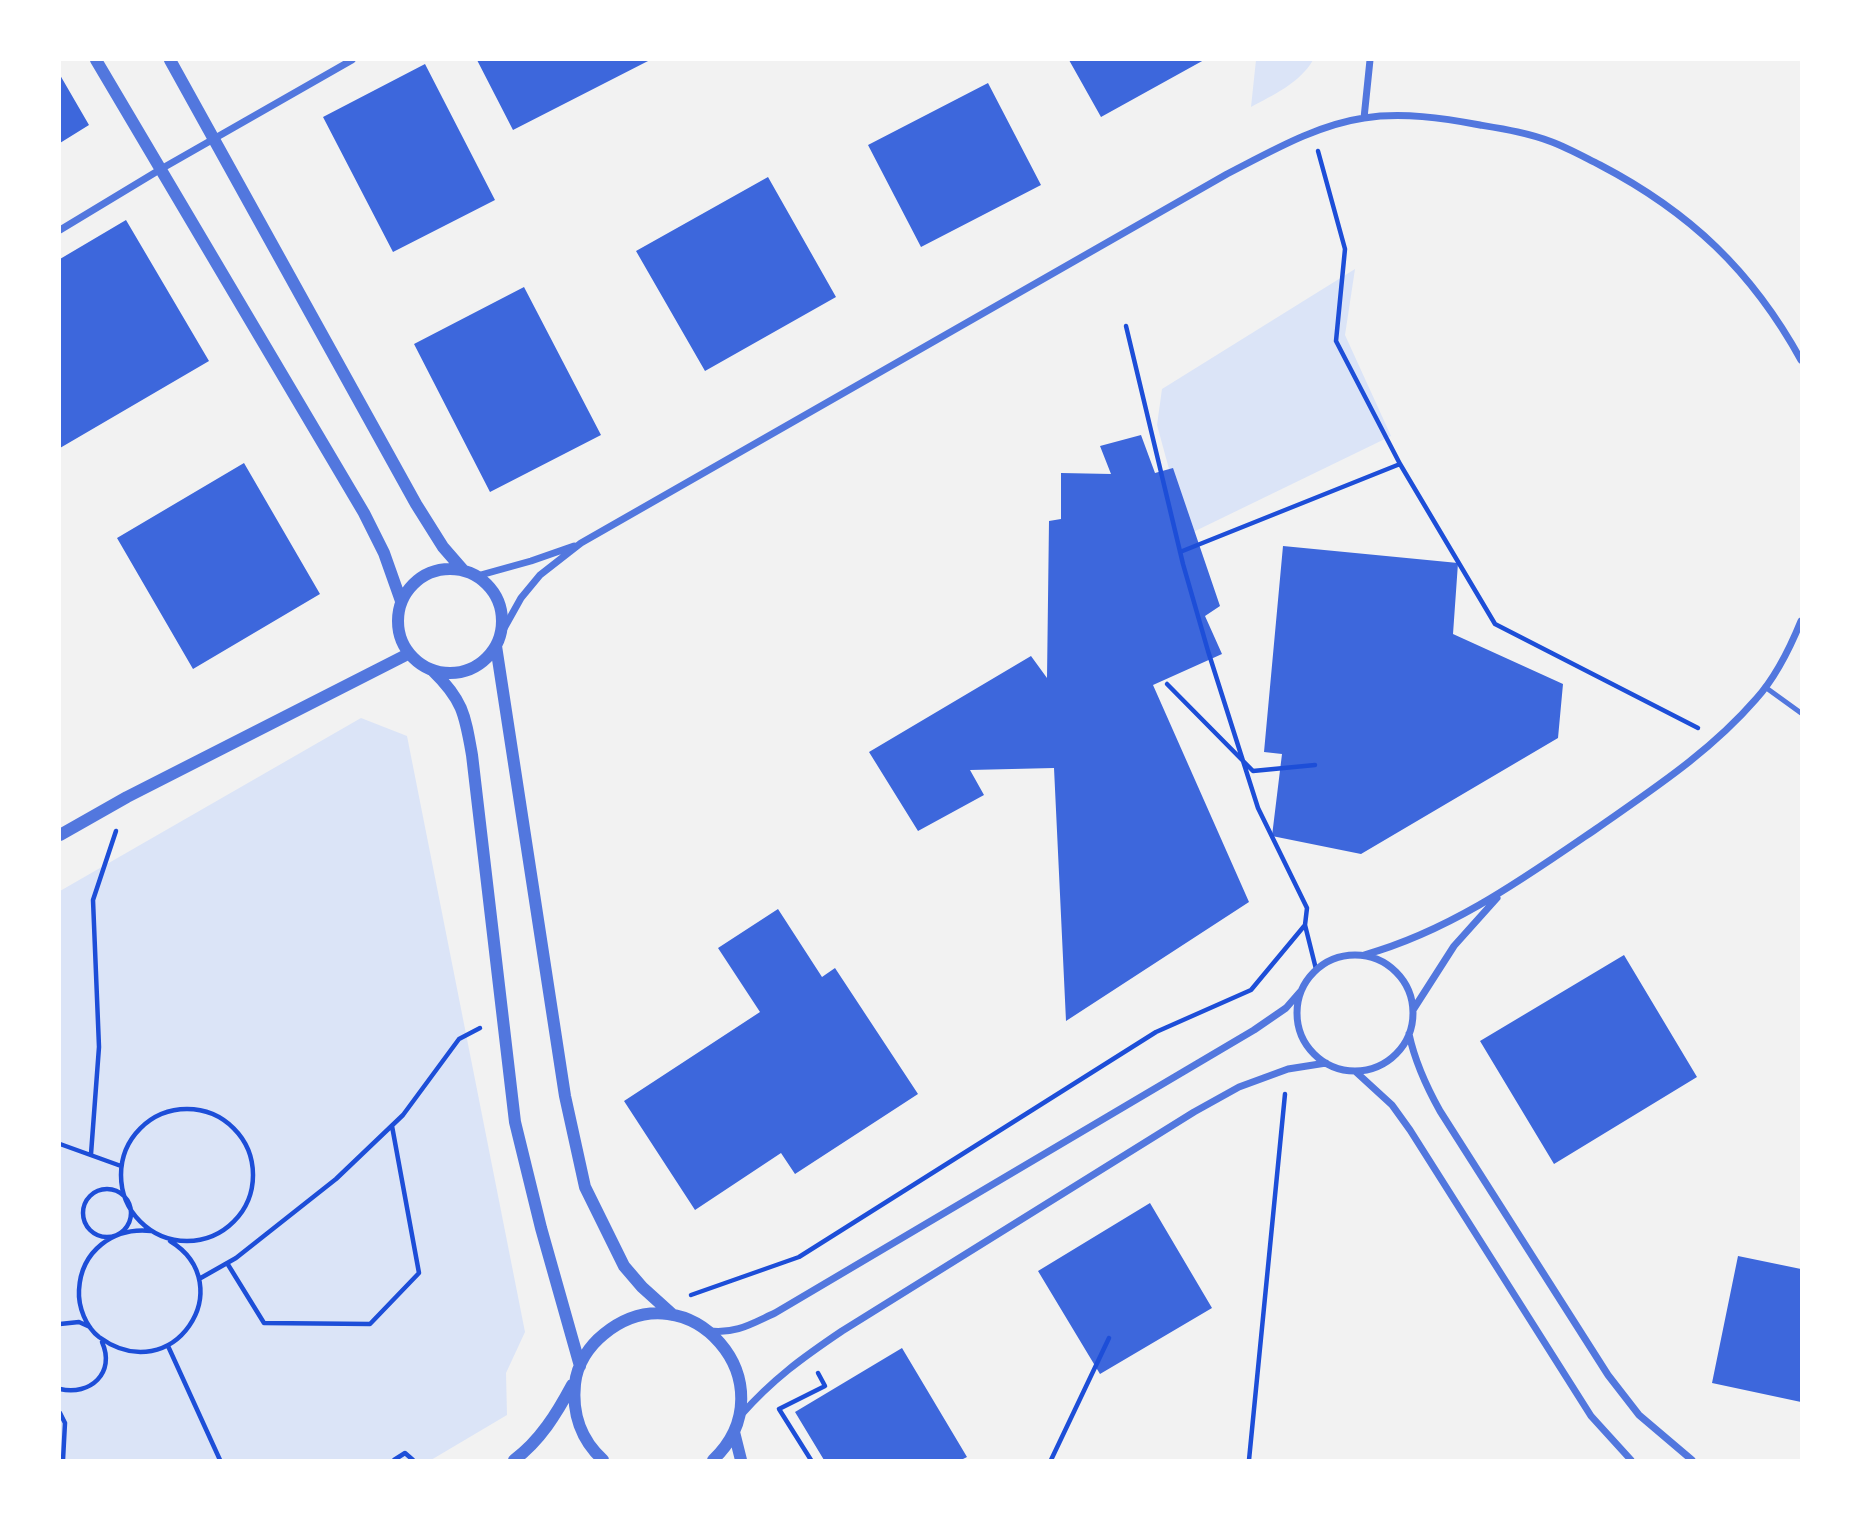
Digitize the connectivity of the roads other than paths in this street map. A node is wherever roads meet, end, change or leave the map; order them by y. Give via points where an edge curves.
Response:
1 (96, 60) edge
2 (170, 60) edge
3 (352, 60) edge
4 (1370, 60) edge
5 (1364, 118) junction
6 (214, 139) junction
7 (161, 169) junction
8 (60, 230) edge
9 (1801, 360) edge
10 (581, 543) junction
11 (463, 570) junction
12 (477, 576) junction
13 (401, 601) junction
14 (1801, 621) edge
15 (502, 632) junction
16 (496, 646) junction
17 (408, 654) junction
18 (433, 671) junction
19 (1765, 687) junction
20 (1801, 713) edge
21 (60, 835) edge
22 (1500, 895) junction
23 (1364, 955) junction
24 (1300, 992) junction
25 (1413, 1010) junction
26 (1409, 1034) junction
27 (1326, 1063) junction
28 (1356, 1072) junction
29 (673, 1315) junction
30 (709, 1331) junction
31 (578, 1372) junction
32 (740, 1415) junction
33 (734, 1432) junction
34 (514, 1461) edge
35 (603, 1461) edge
36 (713, 1461) edge
37 (741, 1461) edge
38 (1631, 1461) edge
39 (1692, 1461) edge

1 - 7 street
2 - 6 street
3 - 6 street
4 - 5 street
5 - 9 street via 1447,118 1503,129 1551,141 1629,180 1702,232 1744,275 1774,313
5 - 10 street via 1313,133 1227,174
6 - 7 street
6 - 11 street via 415,504
7 - 8 street
7 - 13 street via 364,513
10 - 12 street
10 - 15 street via 540,575
11 - 12 street
11 - 13 street via 447,568 421,577
12 - 15 street via 498,600
13 - 17 street via 397,619
14 - 19 street
15 - 16 street
16 - 18 street via 476,667 448,674
16 - 29 street via 565,1096 585,1187 624,1266
17 - 18 street
17 - 21 street
18 - 31 street via 460,701 466,721 515,1122
19 - 20 lane
19 - 22 street via 1718,739 1679,772
22 - 23 street via 1410,940
22 - 25 street via 1454,946
23 - 24 street via 1330,960 1316,969
23 - 25 street via 1398,974 1409,990
24 - 27 street via 1298,1025 1305,1044
24 - 30 street via 1254,1030 775,1313 726,1333
25 - 26 street
26 - 28 street via 1389,1061
26 - 39 street via 1424,1082 1440,1111 1576,1327 1639,1415
27 - 28 street
27 - 32 street via 1288,1069 1239,1087 1194,1112 807,1354 768,1384
28 - 38 street via 1392,1105 1410,1130 1591,1416
29 - 30 street
29 - 31 street via 643,1314 617,1324 595,1342
30 - 32 street via 729,1352 739,1378
31 - 34 street via 546,1429
31 - 35 street via 574,1400 578,1422
32 - 33 street
33 - 36 street
33 - 37 street

